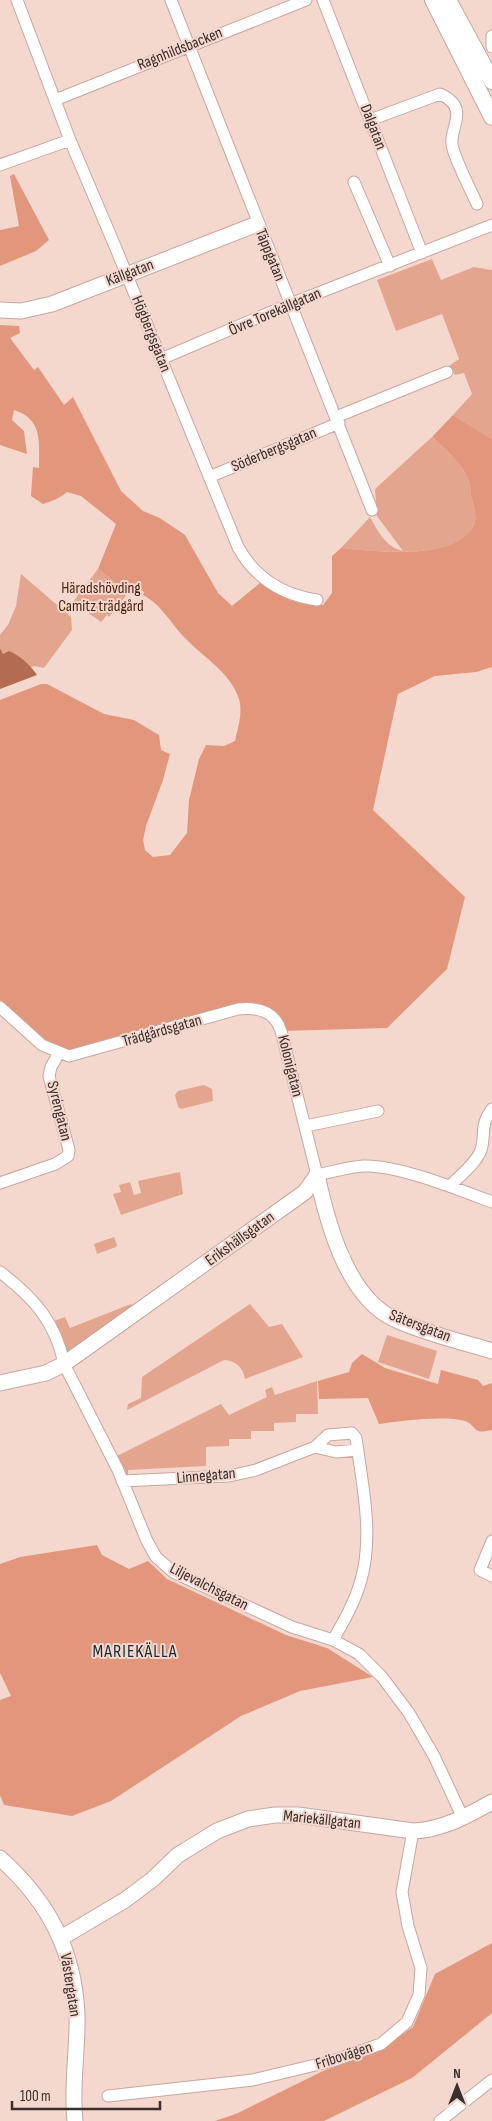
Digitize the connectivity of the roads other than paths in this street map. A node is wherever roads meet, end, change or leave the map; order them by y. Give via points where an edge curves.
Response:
1 (17, 0) edge
2 (171, 0) edge
3 (306, 0) edge
4 (323, 0) edge
5 (433, 0) edge
6 (448, 0) edge
7 (492, 36) edge
8 (189, 45) junction
9 (492, 47) edge
10 (492, 81) edge
11 (55, 100) junction
12 (492, 117) edge
13 (370, 120) junction
14 (70, 140) junction
15 (0, 165) edge
16 (354, 182) dead end
17 (477, 204) dead end
18 (257, 224) junction
19 (492, 225) edge
20 (422, 253) junction
21 (390, 266) junction
22 (127, 274) junction
23 (290, 304) junction
24 (0, 310) edge
25 (161, 359) junction
26 (447, 372) dead end
27 (337, 420) junction
28 (209, 477) junction
29 (372, 510) dead end
30 (316, 600) dead end
31 (1, 1009) edge
32 (266, 1011) joint
33 (59, 1053) junction
34 (492, 1109) edge
35 (378, 1111) dead end
36 (306, 1126) junction
37 (318, 1174) junction
38 (0, 1183) edge
39 (450, 1186) junction
40 (492, 1202) edge
41 (0, 1272) edge
42 (492, 1351) edge
43 (64, 1364) junction
44 (0, 1383) edge
45 (315, 1447) junction
46 (358, 1450) junction
47 (122, 1481) junction
48 (492, 1541) edge
49 (492, 1576) edge
50 (333, 1640) junction
51 (492, 1802) edge
52 (463, 1818) junction
53 (413, 1831) junction
54 (0, 1858) edge
55 (61, 1938) junction
56 (492, 2080) edge
57 (108, 2096) dead end
58 (73, 2105) junction
59 (69, 2121) edge
60 (75, 2121) edge
61 (440, 2121) edge

1 - 11 street, Högbergsgatan
2 - 8 street, Täppgatan
3 - 8 street, Ragnhildsbacken
4 - 13 street, Dalgatan
5 - 12 main road
6 - 10 main road
7 - 9 street
8 - 11 street, Ragnhildsbacken
8 - 18 street, Täppgatan
11 - 14 street, Högbergsgatan
13 - 17 street via 440,94 449,98 456,109 452,147
13 - 20 street, Dalgatan
14 - 15 street
14 - 22 street, Högbergsgatan
16 - 21 street
18 - 22 street, Källgatan
18 - 23 street, Täppgatan
19 - 20 street, Övre Torekällgatan
20 - 21 street, Övre Torekällgatan
21 - 23 street, Övre Torekällgatan
22 - 24 street, Källgatan via 52,304 21,311
22 - 25 street, Högbergsgatan
23 - 25 street, Övre Torekällgatan
23 - 27 street, Täppgatan
25 - 28 street, Högbergsgatan
26 - 27 street, Söderbergsgatan
27 - 28 street, Söderbergsgatan
27 - 29 street, Täppgatan
28 - 30 street, Högbergsgatan via 247,563 279,589
31 - 33 street via 42,1045
32 - 33 street, Trädgårdsgatan via 238,1009 69,1056
32 - 36 street, Kolonigatan via 279,1023
33 - 38 street, Syréngatan via 49,1076 68,1156
34 - 39 street via 482,1130 481,1150 474,1162
35 - 36 street
36 - 37 street, Kolonigatan
37 - 39 street via 372,1166
37 - 42 street, Sätersgatan via 327,1216 340,1252 353,1279 374,1303 394,1319
37 - 43 street, Erikshällsgatan via 305,1192
39 - 40 street
41 - 43 street, Liljevalchsgatan via 45,1312 61,1347
43 - 44 street, Erikshällsgatan via 46,1373
43 - 47 street, Liljevalchsgatan
45 - 46 street via 336,1452
45 - 46 street, Linnegatan via 328,1435 340,1432 352,1433
45 - 47 street, Linnegatan via 256,1470 229,1476
46 - 50 street, Linnegatan via 365,1508 365,1560 351,1608
47 - 50 street, Liljevalchsgatan via 147,1541 156,1557 173,1572 292,1627
48 - 49 street via 480,1570
50 - 52 street, Liljevalchsgatan via 359,1654 382,1677 409,1713 434,1756
51 - 52 street, Mariekällgatan
52 - 53 street, Mariekällgatan via 432,1830
53 - 55 street, Mariekällgatan via 275,1814 248,1819 217,1831 178,1855 125,1900
53 - 57 street, Fribovägen via 402,1892 421,1968 419,1995 407,2022 381,2044 332,2061 253,2080
54 - 55 street, Västergatan via 48,1913
55 - 58 street, Västergatan via 72,1972 77,2014
56 - 61 street
58 - 59 street, Västergatan
58 - 60 street, Västergatan

